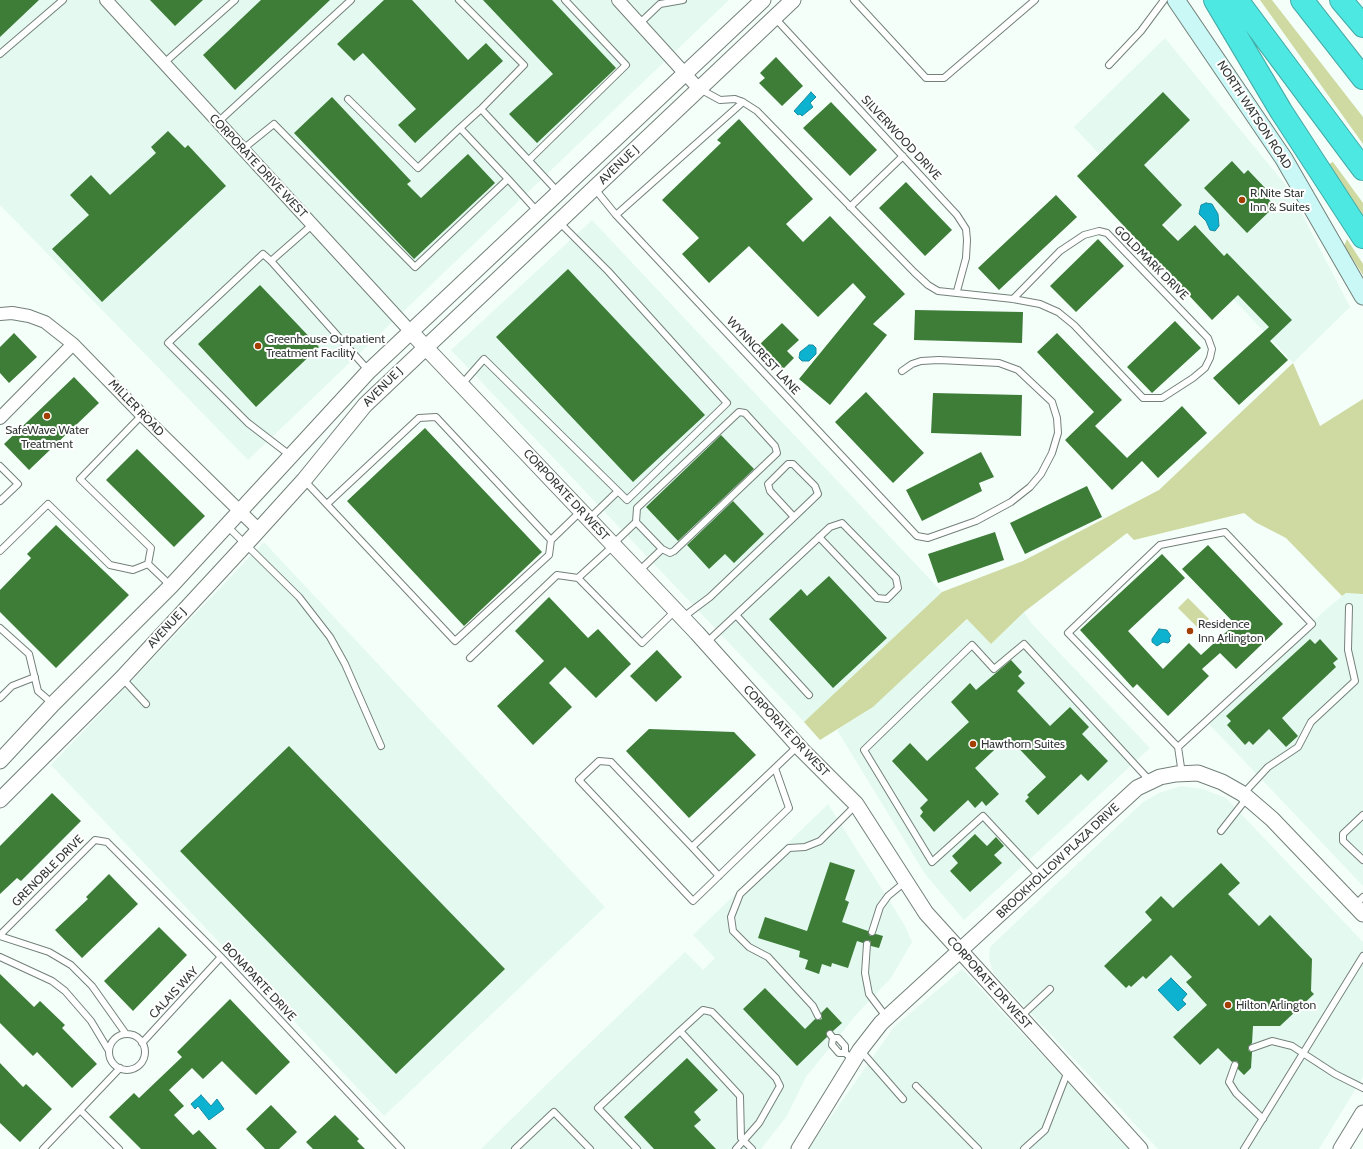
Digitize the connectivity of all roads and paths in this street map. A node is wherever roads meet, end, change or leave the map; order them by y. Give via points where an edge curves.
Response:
1 (63, 0) edge
2 (106, 0) edge
3 (235, 0) edge
4 (351, 0) edge
5 (459, 0) edge
6 (565, 0) edge
7 (618, 0) edge
8 (683, 0) edge
9 (763, 0) edge
10 (793, 0) edge
11 (854, 0) edge
12 (1035, 0) edge
13 (1164, 0) edge
14 (1176, 0) edge
15 (1215, 0) edge
16 (1237, 0) edge
17 (1302, 0) edge
18 (1341, 0) edge
19 (774, 17) junction
20 (640, 24) junction
21 (1363, 26) edge
22 (0, 54) edge
23 (164, 63) junction
24 (1109, 65) dead end
25 (684, 73) junction
26 (1363, 78) edge
27 (699, 89) junction
28 (348, 99) dead end
29 (743, 102) junction
30 (481, 109) junction
31 (218, 122) junction
32 (460, 128) junction
33 (243, 149) junction
34 (903, 156) junction
35 (529, 160) junction
36 (1363, 169) edge
37 (508, 179) junction
38 (595, 189) junction
39 (559, 193) junction
40 (850, 207) junction
41 (539, 212) junction
42 (616, 214) junction
43 (559, 222) junction
44 (312, 224) junction
45 (1363, 237) edge
46 (270, 261) junction
47 (956, 292) junction
48 (1363, 296) edge
49 (1013, 299) junction
50 (0, 314) edge
51 (411, 332) junction
52 (73, 344) junction
53 (425, 346) junction
54 (369, 371) junction
55 (902, 371) dead end
56 (462, 384) junction
57 (142, 415) junction
58 (0, 418) edge
59 (291, 456) junction
60 (0, 466) edge
61 (304, 480) junction
62 (617, 492) junction
63 (0, 501) edge
64 (327, 504) junction
65 (241, 512) junction
66 (585, 515) junction
67 (794, 517) junction
68 (636, 522) junction
69 (227, 526) junction
70 (258, 529) junction
71 (819, 537) junction
72 (551, 540) junction
73 (246, 544) junction
74 (613, 545) junction
75 (662, 549) junction
76 (0, 551) edge
77 (148, 564) junction
78 (638, 572) junction
79 (578, 578) junction
80 (172, 586) junction
81 (1349, 607) dead end
82 (679, 614) junction
83 (736, 616) junction
84 (0, 628) edge
85 (706, 643) junction
86 (470, 658) dead end
87 (35, 677) junction
88 (122, 678) junction
89 (810, 695) dead end
90 (0, 698) edge
91 (53, 704) junction
92 (146, 704) dead end
93 (381, 746) dead end
94 (798, 746) junction
95 (1178, 747) junction
96 (0, 761) edge
97 (775, 768) junction
98 (1182, 774) junction
99 (1151, 782) junction
100 (1245, 796) junction
101 (0, 800) edge
102 (856, 804) junction
103 (1363, 815) edge
104 (1221, 831) dead end
105 (95, 840) joint
106 (692, 847) junction
107 (1363, 860) edge
108 (719, 876) junction
109 (1040, 878) junction
110 (906, 882) junction
111 (1360, 906) edge
112 (872, 932) dead end
113 (0, 936) edge
114 (867, 944) dead end
115 (959, 952) junction
116 (1363, 956) edge
117 (0, 957) edge
118 (222, 957) junction
119 (1050, 989) dead end
120 (818, 1016) dead end
121 (1020, 1017) junction
122 (887, 1018) junction
123 (680, 1031) junction
124 (126, 1034) junction
125 (832, 1036) dead end
126 (142, 1043) junction
127 (1252, 1048) dead end
128 (109, 1051) junction
129 (853, 1054) junction
130 (1303, 1054) junction
131 (1235, 1065) dead end
132 (120, 1068) junction
133 (1068, 1071) junction
134 (916, 1086) dead end
135 (1363, 1088) edge
136 (903, 1099) dead end
137 (80, 1110) junction
138 (1363, 1113) edge
139 (1262, 1119) junction
140 (744, 1141) junction
141 (43, 1149) edge
142 (119, 1149) edge
143 (402, 1149) edge
144 (515, 1149) edge
145 (590, 1149) edge
146 (637, 1149) edge
147 (736, 1149) edge
148 (752, 1149) edge
149 (799, 1149) edge
150 (978, 1149) edge
151 (1024, 1149) edge
152 (1140, 1149) edge
153 (1244, 1149) edge
154 (1341, 1149) edge

1 - 22 lane
2 - 23 street, CORPORATE DRIVE WEST
3 - 23 lane
4 - 31 lane
5 - 30 lane via 524,65
6 - 35 lane via 626,65
7 - 20 street
8 - 20 lane via 660,4
9 - 25 street, AVENUE J
10 - 19 street, AVENUE J
11 - 12 lane via 926,78 944,78
13 - 24 lane via 1141,31
14 - 48 main road, NORTH WATSON ROAD via 1284,159
15 - 45 highway via 1281,111
16 - 36 highway
17 - 26 highway
18 - 21 highway
19 - 27 street, AVENUE J
19 - 34 lane, SILVERWOOD DRIVE
20 - 25 street
23 - 31 street, CORPORATE DRIVE WEST
25 - 27 street
25 - 39 street, AVENUE J
27 - 29 lane via 720,100 734,99
27 - 38 street, AVENUE J
28 - 32 lane via 418,168
29 - 40 lane via 756,111
29 - 42 lane
30 - 32 lane
30 - 35 lane
31 - 33 street, CORPORATE DRIVE WEST
32 - 37 lane
33 - 37 lane via 274,124 415,267
33 - 44 street, CORPORATE DRIVE WEST
34 - 40 lane
34 - 47 lane, SILVERWOOD DRIVE via 957,214 966,229 966,258
35 - 39 lane
37 - 41 lane
38 - 42 lane, WYNNCREST LANE
38 - 43 street, AVENUE J
39 - 41 street, AVENUE J
40 - 47 lane via 928,285 938,290
41 - 51 street, AVENUE J
42 - 55 lane, WYNNCREST LANE via 917,536 928,538 976,521 1011,502 1041,474 1052,453 1058,433 1058,418 1052,402 1029,378 1018,370 999,363 922,361
43 - 53 street, AVENUE J
43 - 62 lane via 608,271 727,403 627,500
44 - 46 lane
44 - 51 street, CORPORATE DRIVE WEST
46 - 54 lane
46 - 59 lane via 264,254 168,344 248,423
47 - 49 lane
49 - 49 lane, GOLDMARK DRIVE via 1040,304 1058,312 1074,325 1143,398 1162,398 1193,378 1205,368 1210,358 1212,348 1208,338 1107,233 1099,231 1084,235 1060,251
50 - 52 street, MILLER ROAD via 12,313 40,320
51 - 53 street, CORPORATE DR WEST
51 - 54 street, AVENUE J
52 - 57 street, MILLER ROAD
52 - 58 street
53 - 56 street, CORPORATE DR WEST
53 - 61 street, AVENUE J via 365,405
54 - 59 street, AVENUE J
56 - 62 lane via 484,359
56 - 66 street, CORPORATE DR WEST
57 - 65 street, MILLER ROAD
57 - 77 lane via 80,479 151,548
59 - 65 street, AVENUE J
60 - 63 lane via 18,484
61 - 64 lane
61 - 70 street, AVENUE J
62 - 66 lane
64 - 72 lane via 419,418 436,417
64 - 72 lane via 455,641 548,555
65 - 69 street, AVENUE J
65 - 70 street, MILLER ROAD
66 - 72 lane
66 - 74 street, CORPORATE DR WEST
67 - 67 lane via 770,492 768,484 788,464 793,464 815,486 818,494
67 - 82 lane via 710,597
68 - 74 lane
68 - 75 lane
68 - 75 lane via 637,508 739,412 745,413 776,446 777,453 674,551
69 - 73 lane
69 - 80 street, AVENUE J
70 - 73 street, AVENUE J
71 - 71 lane via 830,527 842,523 896,578 898,588 887,599 878,598
71 - 83 lane
73 - 88 street, AVENUE J
73 - 93 lane via 300,597 330,637 345,664
74 - 78 street, CORPORATE DR WEST
74 - 79 lane
75 - 78 lane
76 - 77 lane via 48,504 110,565 133,570
77 - 80 lane
78 - 82 street, CORPORATE DR WEST
79 - 82 lane via 642,643
79 - 86 lane via 557,575
80 - 91 street, AVENUE J
81 - 100 lane via 1348,650 1355,681 1311,722 1298,747 1268,766
82 - 85 street, CORPORATE DR WEST
83 - 85 lane
83 - 89 lane
84 - 87 lane via 29,654
85 - 94 street, CORPORATE DR WEST
87 - 90 lane via 12,686
87 - 91 lane via 38,692
88 - 92 lane
88 - 101 street, AVENUE J
91 - 96 street, AVENUE J
94 - 97 lane
94 - 102 street, CORPORATE DR WEST
95 - 95 lane via 1068,632 1160,545 1225,532 1312,624
95 - 98 lane
97 - 106 lane
97 - 108 lane via 789,808
98 - 99 street, BROOKHOLLOW PLAZA DRIVE via 1160,777
98 - 100 street, BROOKHOLLOW PLAZA DRIVE via 1198,773 1222,782
99 - 109 street, BROOKHOLLOW PLAZA DRIVE via 1137,788
99 - 109 lane via 1024,644 994,669 972,645 864,750 932,862 983,816
100 - 104 lane
100 - 111 street, BROOKHOLLOW PLAZA DRIVE via 1272,819
102 - 110 street, CORPORATE DR WEST
102 - 120 lane via 820,841 805,848 789,848 740,894 731,917 733,931 749,947 768,957 813,1006
103 - 107 lane via 1343,834 1343,841
105 - 113 lane, GRENOBLE DRIVE
105 - 118 lane, BONAPARTE DRIVE via 107,842
106 - 108 lane
106 - 108 lane via 611,762 599,761 579,780 693,901
109 - 115 street, BROOKHOLLOW PLAZA DRIVE
110 - 112 lane via 888,896 880,907
110 - 115 street, CORPORATE DR WEST via 926,913
113 - 124 lane via 49,952 71,965 92,986
114 - 122 lane via 865,973 869,994
115 - 121 street, CORPORATE DR WEST
115 - 122 street, BROOKHOLLOW PLAZA DRIVE
116 - 130 lane
117 - 128 lane via 52,981 65,991 91,1021
118 - 126 lane, CALAIS WAY
118 - 143 lane, BONAPARTE DRIVE
119 - 121 lane
121 - 133 street, CORPORATE DR WEST
122 - 129 street, BROOKHOLLOW PLAZA DRIVE
123 - 140 lane via 740,1096 741,1138
123 - 140 lane via 703,1010 712,1012 776,1078 780,1086 773,1101
123 - 146 lane via 598,1108
124 - 126 lane via 136,1037
124 - 128 lane via 116,1038
125 - 129 lane via 838,1038
126 - 132 lane via 144,1056 139,1066 127,1070
127 - 130 lane via 1272,1041 1292,1046
128 - 132 lane via 112,1061
129 - 136 lane
129 - 149 street, BROOKHOLLOW PLAZA DRIVE
130 - 135 lane
130 - 139 lane
131 - 139 lane via 1229,1082 1236,1093
132 - 137 lane
133 - 151 lane via 1045,1130
133 - 152 street, CORPORATE DR WEST
134 - 150 lane
137 - 141 lane
137 - 142 lane
138 - 154 street
139 - 153 lane
140 - 147 lane
140 - 148 lane
144 - 145 lane via 554,1112

